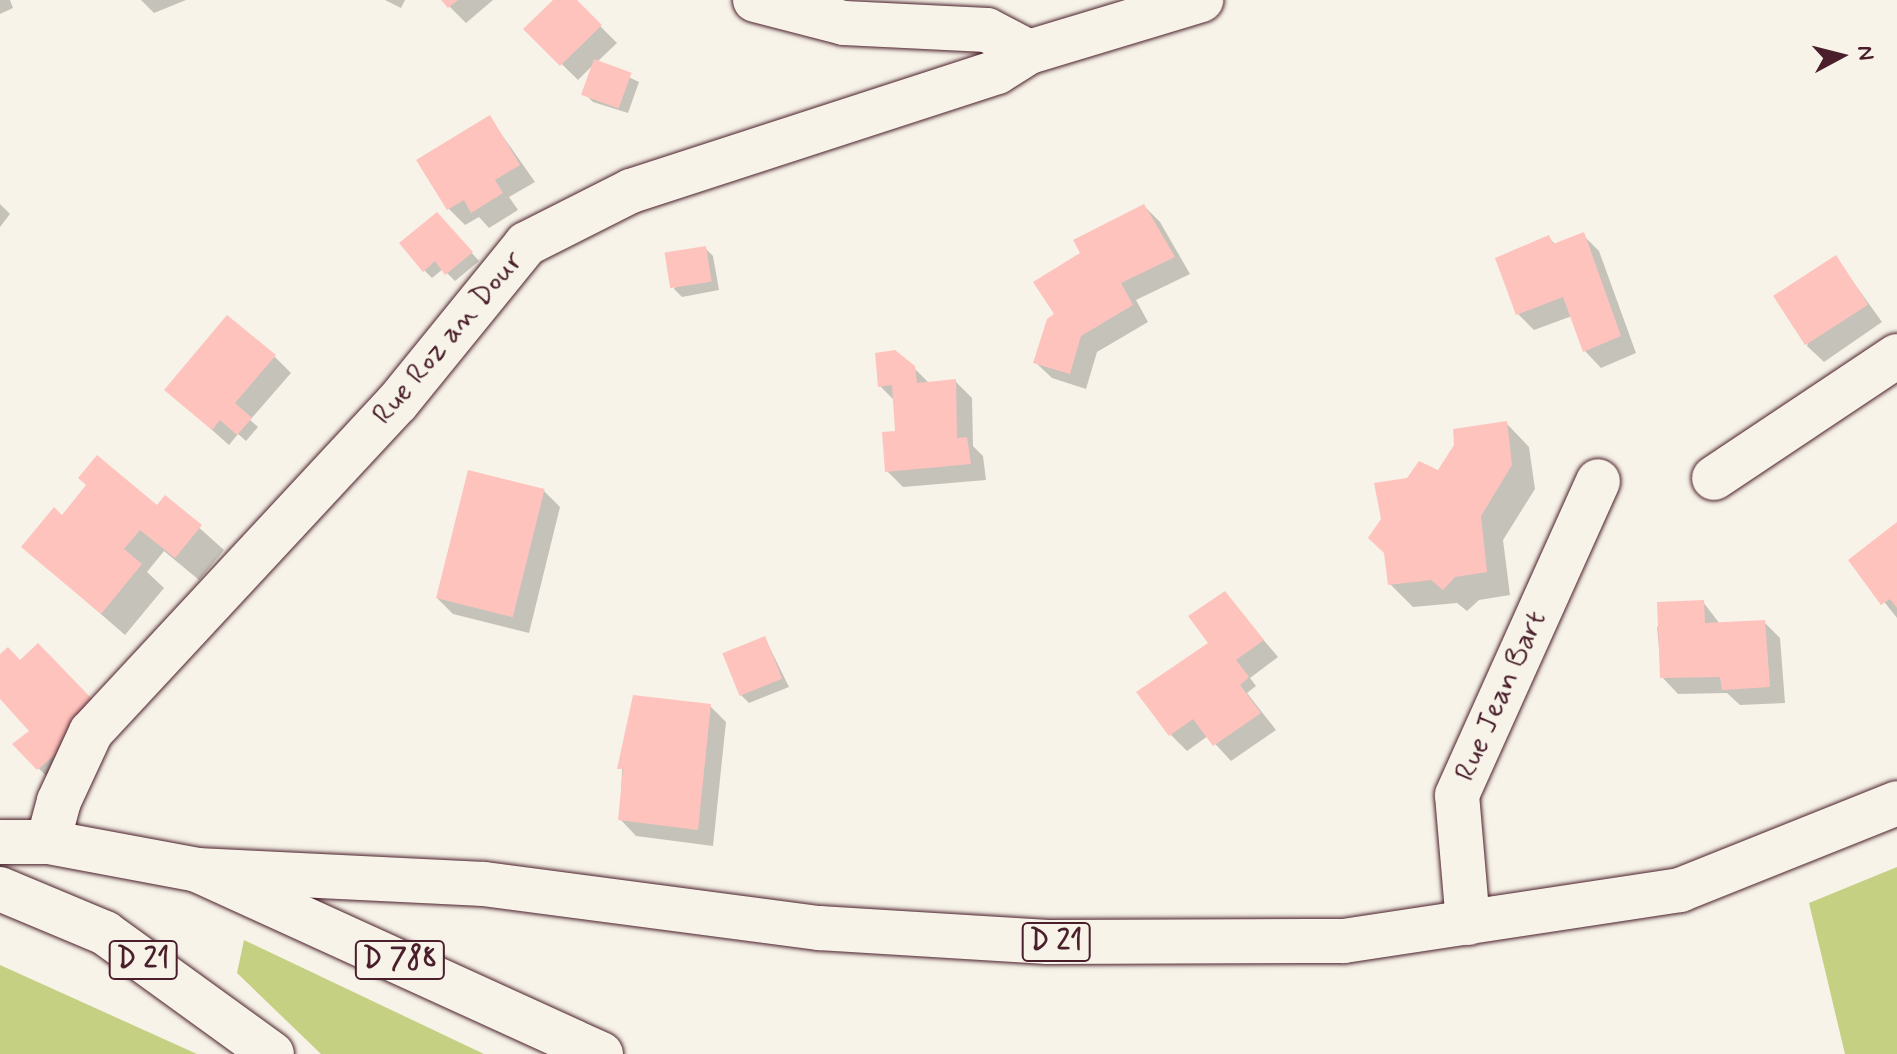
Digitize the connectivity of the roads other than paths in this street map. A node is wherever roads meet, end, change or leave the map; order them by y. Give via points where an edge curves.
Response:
1 (755, 0) edge
2 (1201, 0) edge
3 (1029, 52) junction
4 (1897, 356) edge
5 (1714, 478) dead end
6 (1598, 481) dead end
7 (1897, 803) edge
8 (0, 842) edge
9 (48, 842) junction
10 (197, 870) junction
11 (0, 889) edge
12 (1468, 923) junction
13 (272, 1054) edge
14 (601, 1054) edge

1 - 3 main road via 844,23 987,30
2 - 3 main road, Rue Roz an Dour
3 - 9 main road, Rue Roz an Dour via 997,72 631,191 526,244 397,403 91,732 59,801
4 - 5 main road
6 - 12 main road, Rue Jean Bart via 1457,795
7 - 12 main road, D 21 via 1680,890
8 - 9 main road, D 788
9 - 10 main road, D 788
10 - 12 main road, D 21 via 484,884 819,928 1048,942 1344,941
10 - 14 main road, D 788
11 - 13 main road, D 21 via 105,933

